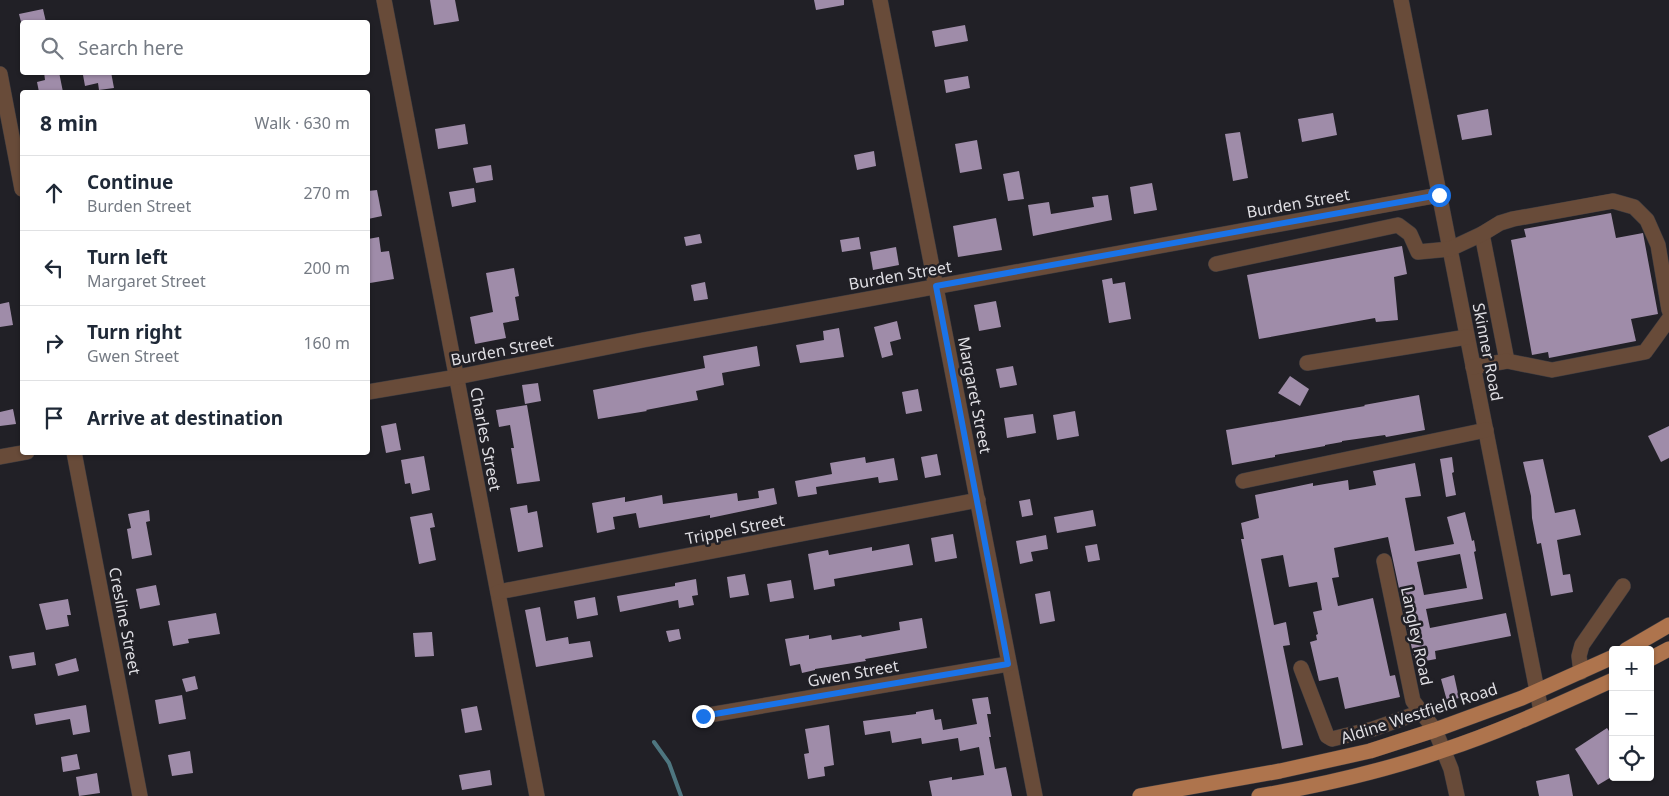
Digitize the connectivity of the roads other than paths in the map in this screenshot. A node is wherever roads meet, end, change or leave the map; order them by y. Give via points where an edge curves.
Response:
1 (384, 0) edge
2 (880, 0) edge
3 (1400, 0) edge
4 (0, 74) edge
5 (20, 179) edge
6 (1439, 195) junction
7 (1303, 220) junction
8 (1482, 234) junction
9 (1306, 245) junction
10 (1450, 249) junction
11 (1216, 264) dead end
12 (936, 286) junction
13 (1669, 310) edge
14 (1669, 319) edge
15 (1467, 337) junction
16 (1507, 361) junction
17 (1307, 363) dead end
18 (1473, 367) junction
19 (457, 377) junction
20 (370, 392) edge
21 (1486, 430) junction
22 (20, 453) edge
23 (75, 455) edge
24 (0, 457) edge
25 (1243, 480) dead end
26 (978, 500) junction
27 (1384, 561) dead end
28 (1623, 586) dead end
29 (498, 592) junction
30 (1669, 625) edge
31 (1633, 646) edge
32 (1669, 649) edge
33 (1654, 657) edge
34 (1609, 659) edge
35 (1008, 664) junction
36 (1301, 668) dead end
37 (1581, 672) junction
38 (1609, 682) edge
39 (1537, 690) junction
40 (1421, 712) junction
41 (1541, 712) junction
42 (1478, 714) junction
43 (703, 716) dead end
44 (1435, 730) junction
45 (1486, 734) junction
46 (1340, 737) junction
47 (1445, 750) junction
48 (1345, 757) junction
49 (1280, 771) junction
50 (1283, 792) junction
51 (140, 796) edge
52 (537, 796) edge
53 (1035, 796) edge
54 (1140, 796) edge
55 (1259, 796) edge
56 (1456, 796) edge

1 - 19 street, Charles Street
2 - 12 street, Margaret Street
3 - 6 street, Skinner Road
4 - 5 street
6 - 7 street, Burden Street
6 - 10 street, Skinner Road
7 - 9 street
7 - 12 street, Burden Street
8 - 10 street
8 - 13 street via 1513,219 1613,201 1634,207 1646,220 1658,245
8 - 16 street
9 - 10 street via 1398,225 1410,234 1418,252
9 - 11 street
10 - 15 street, Skinner Road
12 - 19 street, Burden Street
12 - 26 street, Margaret Street
14 - 16 street via 1645,352 1552,370
15 - 17 street
15 - 18 street, Skinner Road
16 - 18 street
18 - 21 street, Skinner Road
19 - 20 street, Burden Street
19 - 29 street, Charles Street
21 - 25 street
21 - 39 street, Skinner Road
22 - 24 street
23 - 51 street, Cresline Street
26 - 29 street, Trippel Street
26 - 35 street, Margaret Street
27 - 40 street, Langley Road via 1413,701
28 - 37 street via 1582,645 1579,656
29 - 52 street, Charles Street
30 - 31 main road
32 - 33 main road
34 - 37 main road, Aldine Westfield Road
35 - 43 street, Gwen Street
35 - 53 street, Margaret Street
36 - 46 street via 1327,736 1332,739
37 - 39 main road, Aldine Westfield Road
38 - 41 main road
39 - 41 street, Skinner Road
39 - 42 main road, Aldine Westfield Road
40 - 44 street, Langley Road
40 - 46 street
41 - 45 main road
42 - 44 main road, Aldine Westfield Road
42 - 45 main road
44 - 47 street, Langley Road
44 - 48 main road, Aldine Westfield Road
45 - 47 main road
46 - 48 street
47 - 50 main road via 1376,771
47 - 56 street, Langley Road
48 - 49 main road, Aldine Westfield Road
49 - 50 main road
49 - 54 main road, Aldine Westfield Road
50 - 55 main road

